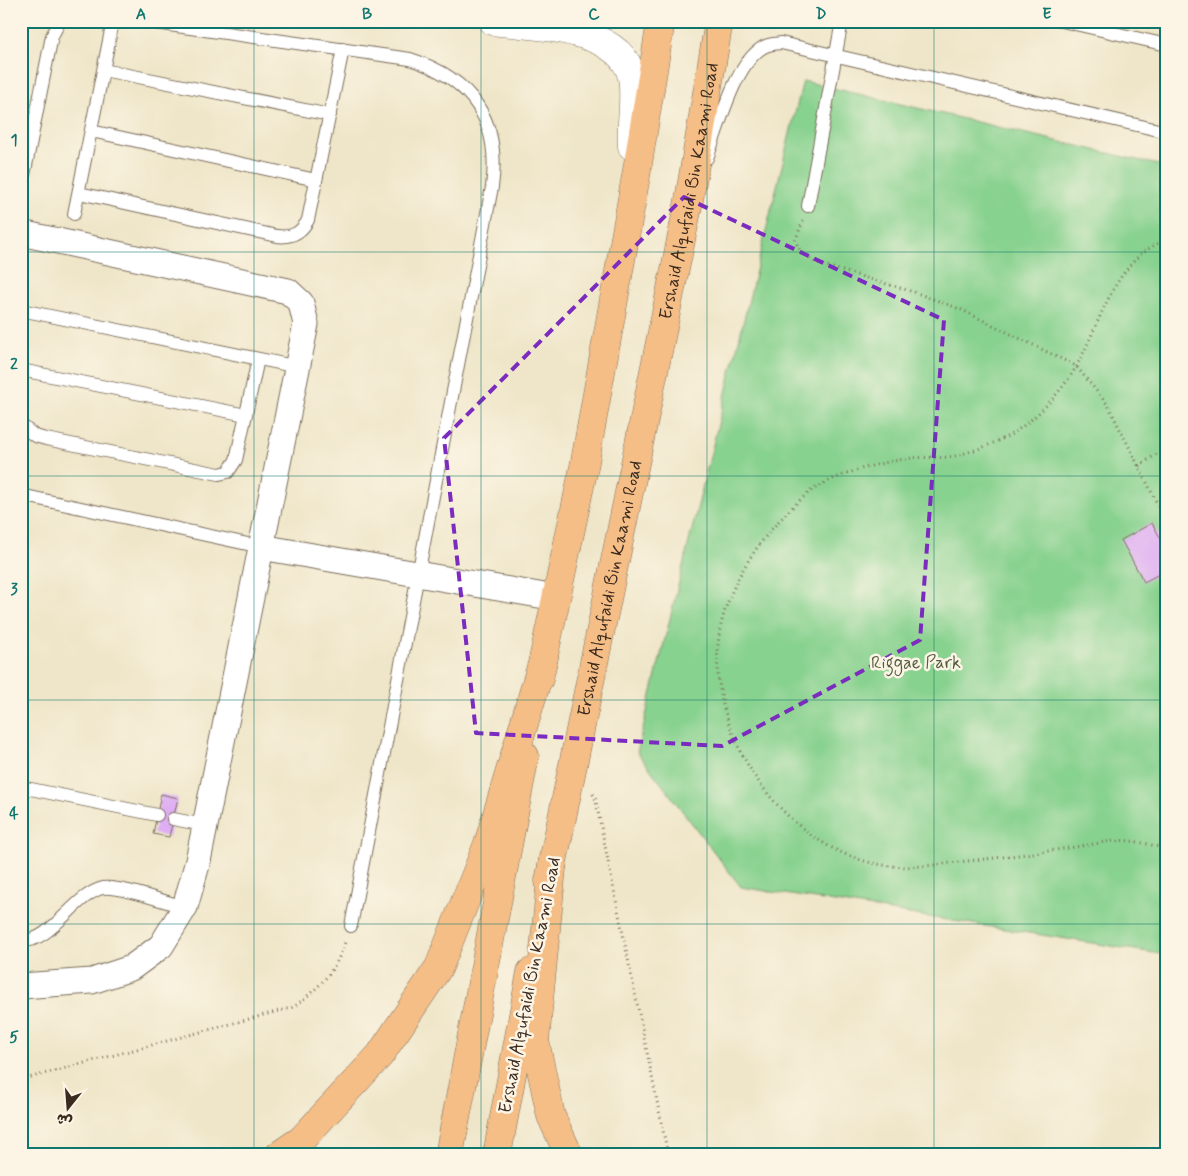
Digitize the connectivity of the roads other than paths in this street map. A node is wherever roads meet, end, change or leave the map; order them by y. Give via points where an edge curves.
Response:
1 (60, 21) edge
2 (113, 21) edge
3 (140, 21) edge
4 (493, 21) edge
5 (661, 21) edge
6 (719, 21) edge
7 (842, 21) edge
8 (1062, 21) edge
9 (1167, 45) edge
10 (343, 50) junction
11 (835, 56) junction
12 (103, 70) junction
13 (330, 115) junction
14 (91, 131) junction
15 (1167, 132) edge
16 (636, 176) junction
17 (316, 180) junction
18 (21, 190) edge
19 (78, 192) junction
20 (688, 206) junction
21 (808, 206) road end
22 (74, 214) dead end
23 (21, 233) edge
24 (21, 310) edge
25 (258, 359) junction
26 (298, 367) junction
27 (21, 370) edge
28 (246, 415) junction
29 (21, 426) edge
30 (21, 495) edge
31 (261, 547) junction
32 (418, 574) junction
33 (556, 598) junction
34 (544, 657) junction
35 (21, 787) edge
36 (157, 816) dead end
37 (173, 819) dead end
38 (204, 825) junction
39 (553, 858) junction
40 (185, 907) junction
41 (351, 926) road end
42 (21, 942) edge
43 (21, 986) edge
44 (279, 1155) edge
45 (449, 1155) edge
46 (497, 1155) edge
47 (569, 1155) edge

1 - 18 lane via 52,36
2 - 12 lane
3 - 10 lane
4 - 16 street via 580,33 602,42 623,59 632,81 632,142
5 - 16 main road
6 - 20 main road, Ershaid Alqufaidi Bin Kaami Road
7 - 11 lane
8 - 9 lane
10 - 13 lane
10 - 32 lane via 410,59 449,76 479,106 494,145 492,188
11 - 15 lane
11 - 20 lane via 781,43 759,50 740,75
11 - 21 lane
12 - 13 lane
12 - 14 lane
13 - 17 lane
14 - 17 lane
14 - 19 lane
16 - 33 main road via 584,467
17 - 19 lane via 308,220 296,234 287,237
19 - 22 lane
20 - 39 main road, Ershaid Alqufaidi Bin Kaami Road
23 - 26 street via 288,291 301,303 306,324
24 - 25 lane
25 - 26 lane
25 - 28 lane
26 - 31 street
27 - 28 lane
28 - 29 lane via 236,460 228,472 219,474 46,439 34,436
30 - 31 lane
31 - 32 street
31 - 38 street
32 - 33 street
32 - 41 lane
33 - 34 main road
34 - 44 main road via 489,841 439,967 380,1055 300,1140
34 - 45 main road
35 - 36 lane
37 - 38 lane
38 - 40 street
39 - 46 main road, Ershaid Alqufaidi Bin Kaami Road
39 - 47 main road via 535,1040 551,1116
40 - 42 lane via 116,888 103,888 37,938
40 - 43 street via 162,946 131,968 92,981

